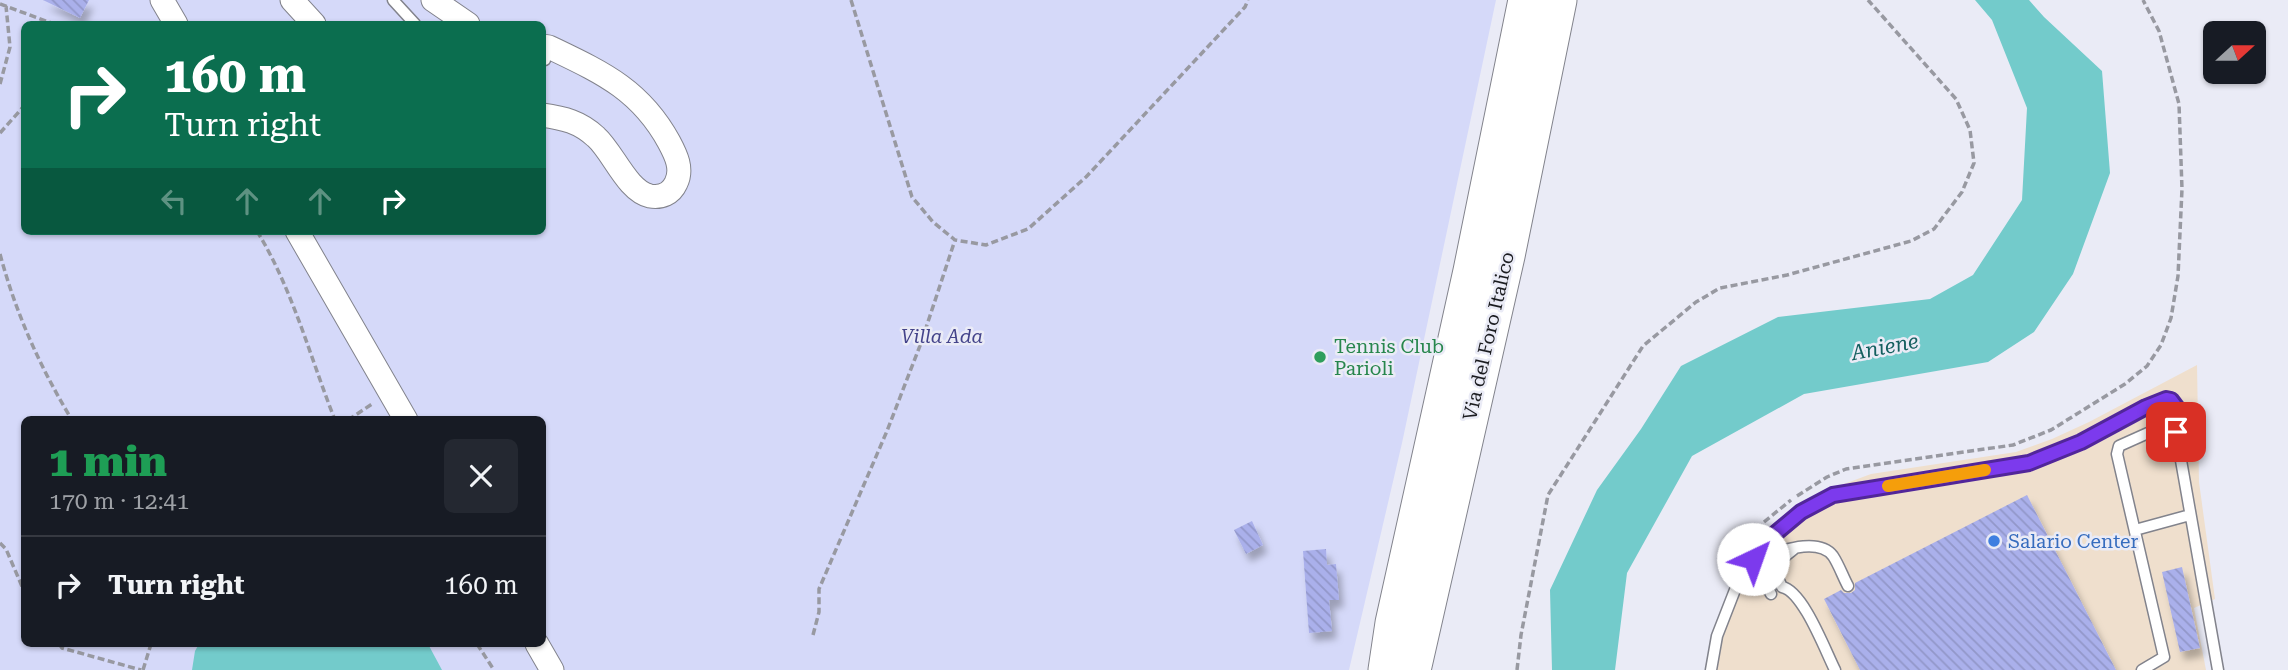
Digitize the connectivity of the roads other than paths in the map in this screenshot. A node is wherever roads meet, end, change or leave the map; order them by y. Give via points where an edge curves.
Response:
1 (162, 0) edge
2 (292, 0) edge
3 (393, 0) edge
4 (433, 0) edge
5 (1527, 0) edge
6 (1558, 0) edge
7 (174, 21) edge
8 (311, 21) edge
9 (412, 21) edge
10 (464, 21) edge
11 (546, 56) edge
12 (546, 116) edge
13 (299, 235) edge
14 (404, 416) edge
15 (2176, 432) junction
16 (2190, 515) junction
17 (2135, 530) junction
18 (1794, 549) junction
19 (1753, 559) junction
20 (1848, 586) dead end
21 (1429, 592) junction
22 (1771, 594) dead end
23 (1394, 623) junction
24 (539, 647) edge
25 (552, 670) edge
26 (1378, 670) edge
27 (1387, 670) edge
28 (1412, 670) edge
29 (1429, 670) edge
30 (1711, 670) edge
31 (1835, 670) edge
32 (2142, 670) edge
33 (2218, 670) edge

1 - 7 street
2 - 8 street
3 - 9 lane
4 - 10 street
5 - 23 highway, Via del Foro Italico
6 - 21 highway, Via del Foro Italico via 1506,256
11 - 12 street via 592,69 634,96 654,118 677,158 677,182 663,196 640,192 585,128
13 - 14 street
15 - 16 lane
15 - 17 lane via 2148,433 2119,446
15 - 19 lane via 2177,408 2166,399 2029,463 1833,495 1801,512
16 - 17 lane
16 - 33 lane
17 - 32 lane via 2164,657
18 - 19 lane
18 - 20 lane via 1810,544 1823,548 1832,555
18 - 31 lane via 1774,571 1782,587 1800,601
19 - 22 lane
19 - 30 lane via 1740,577 1717,636
21 - 28 highway, Via del Foro Italico
21 - 29 highway
23 - 26 highway
23 - 27 highway, Via del Foro Italico
24 - 25 street

